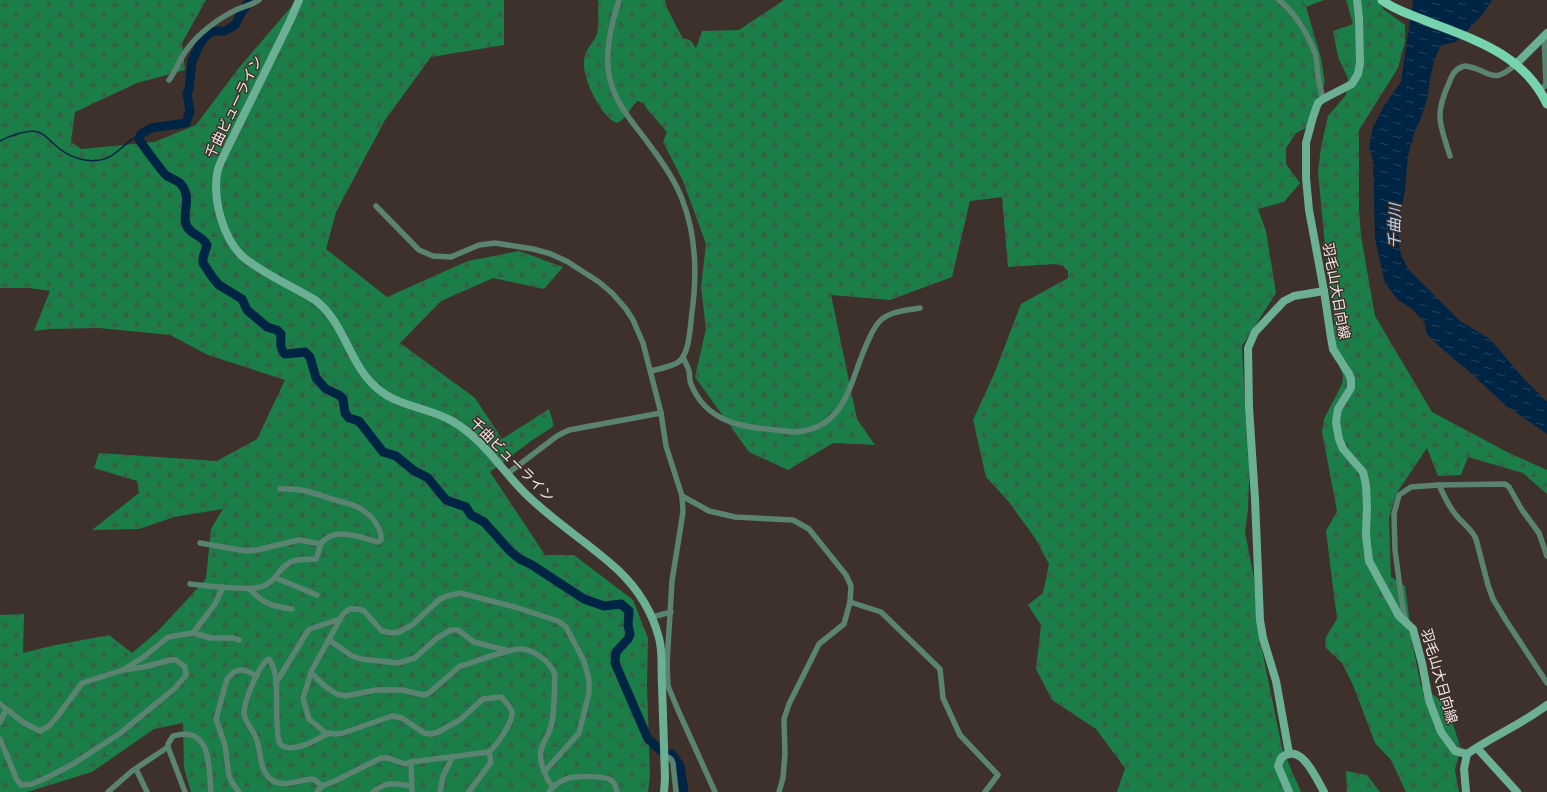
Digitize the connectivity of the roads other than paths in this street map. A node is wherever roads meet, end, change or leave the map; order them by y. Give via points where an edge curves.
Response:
1 (259, 0) edge
2 (299, 0) edge
3 (619, 0) edge
4 (1279, 0) edge
5 (1357, 0) edge
6 (1382, 0) edge
7 (1546, 34) edge
8 (1516, 64) junction
9 (169, 80) dead end
10 (1540, 92) junction
11 (1323, 99) junction
12 (1547, 104) edge
13 (1450, 156) dead end
14 (376, 206) dead end
15 (1324, 290) junction
16 (920, 308) dead end
17 (683, 357) junction
18 (651, 371) junction
19 (661, 413) junction
20 (507, 474) junction
21 (1439, 484) junction
22 (280, 488) dead end
23 (682, 496) junction
24 (200, 544) dead end
25 (321, 544) junction
26 (1547, 556) edge
27 (276, 578) junction
28 (190, 584) dead end
29 (222, 587) junction
30 (248, 588) junction
31 (317, 595) dead end
32 (850, 602) junction
33 (292, 609) dead end
34 (671, 612) junction
35 (652, 616) junction
36 (340, 620) junction
37 (1406, 621) junction
38 (193, 633) junction
39 (239, 640) dead end
40 (329, 640) junction
41 (510, 651) junction
42 (123, 670) junction
43 (310, 673) junction
44 (257, 676) junction
45 (1547, 682) edge
46 (276, 683) junction
47 (0, 704) edge
48 (1547, 705) edge
49 (6, 710) junction
50 (0, 722) edge
51 (327, 734) junction
52 (0, 739) edge
53 (168, 747) junction
54 (1477, 748) junction
55 (489, 752) junction
56 (1289, 753) junction
57 (1467, 754) junction
58 (664, 755) junction
59 (452, 758) junction
60 (411, 762) junction
61 (136, 768) junction
62 (544, 772) junction
63 (322, 786) junction
64 (553, 786) junction
65 (412, 789) edge
66 (108, 792) edge
67 (146, 792) edge
68 (185, 792) edge
69 (210, 792) edge
70 (239, 792) edge
71 (317, 792) edge
72 (372, 792) edge
73 (440, 792) edge
74 (469, 792) edge
75 (548, 792) edge
76 (617, 792) edge
77 (664, 792) edge
78 (676, 792) edge
79 (715, 792) edge
80 (779, 792) edge
81 (986, 792) edge
82 (1289, 792) edge
83 (1324, 792) edge
84 (1466, 792) edge
85 (1517, 792) edge

1 - 9 street via 214,25 188,47
2 - 20 street, 千曲ビューライン via 217,173 218,211 226,232 236,249 254,265 324,307 334,319 355,361 370,383 395,400 453,422 480,444
3 - 17 street via 609,34 610,81 618,100 676,185 691,227 694,245 694,289 688,340
4 - 11 street via 1296,18 1315,54
5 - 11 street via 1360,18 1358,74 1352,84
6 - 8 main road via 1404,12 1499,52
7 - 8 street
7 - 10 street via 1546,84
8 - 10 main road
8 - 13 street via 1497,75 1488,75 1465,66 1455,71 1441,100 1440,111 1440,123
10 - 12 main road
11 - 15 street, 羽毛山大日向線 via 1316,108 1306,143 1306,178 1309,210
14 - 18 street via 419,250 433,256 451,257 479,245 495,243 533,249 568,262 599,282 626,309 639,330
15 - 37 street, 羽毛山大日向線 via 1333,349 1351,379 1351,388 1338,409 1336,422 1339,439 1343,449 1362,472 1366,485 1369,560 1399,616
15 - 56 street via 1294,296 1284,301 1256,332 1248,348 1260,620 1276,681
16 - 17 street via 888,315 877,324 866,344 841,406 827,423 803,432 738,424 716,416 693,389
17 - 18 street via 678,362
18 - 19 street
19 - 20 street via 569,430 557,436
19 - 23 street via 666,446
20 - 35 street, 千曲ビューライン via 529,498 559,524 605,558 645,603
21 - 26 street via 1505,484 1539,533
21 - 37 street via 1411,487 1404,491 1399,495 1394,514 1395,550
21 - 45 street via 1449,506 1473,532 1494,599
22 - 25 street via 294,488 350,504 365,511 378,526 381,535 378,542 337,534
23 - 32 street via 709,511 735,517 793,520 800,523 809,529 846,575 851,586
23 - 34 street via 683,512 674,565
24 - 25 street via 246,551 299,540
25 - 27 street via 316,559 288,563
27 - 30 street via 261,587
27 - 31 street
28 - 29 street
29 - 30 street
29 - 38 street via 215,604
30 - 33 street via 262,602
32 - 80 street via 844,624 820,644 789,704 784,719 784,778
32 - 81 street via 881,612 940,670 943,698 960,735 998,775
34 - 35 street
34 - 79 street via 668,686
35 - 58 street, 千曲ビューライン via 659,638
36 - 40 street
36 - 46 street via 310,629
36 - 62 street via 349,609 359,609 382,632 399,632 412,625 440,600 460,593 558,621 566,627 584,661 589,680 589,693 579,733
37 - 57 street, 羽毛山大日向線 via 1413,630 1417,642 1429,700 1441,732 1456,751
38 - 39 street via 211,638
38 - 42 street via 168,638
40 - 41 street via 352,656 361,659 398,663 415,658 451,630 458,630 474,642
40 - 43 street
41 - 43 street via 460,666 424,695 402,690 376,690 345,696 331,691
41 - 62 street via 521,649 536,654 553,669 555,675 551,725 539,754
42 - 49 street via 82,683 57,717 40,731 24,724
42 - 52 street via 176,660 184,665 186,672 175,688 119,734 73,764 32,784 21,785 16,780
43 - 51 street via 303,698 304,704 309,719
44 - 46 street via 269,659 273,663
44 - 63 street via 246,700 244,714 257,739 264,772 272,780 280,783 311,779
44 - 70 street via 236,669 231,674 227,679 216,719 225,745 229,776
46 - 51 street via 277,734 282,745 287,748 301,746
47 - 49 street
48 - 54 street
49 - 50 street
51 - 55 street via 343,733 392,716 402,718 424,733 431,734 460,720 483,699 501,697 509,705 512,713 510,722
53 - 61 street
53 - 68 street
53 - 69 street via 173,736 186,734 199,739 207,751
54 - 57 street
54 - 85 street
55 - 59 street
55 - 74 street via 491,762
56 - 82 street via 1281,758 1278,766
56 - 83 street via 1298,754 1303,758
57 - 84 street via 1464,770
58 - 77 street, 千曲ビューライン
58 - 78 street via 673,763
59 - 60 street
59 - 73 street via 443,776
60 - 63 street via 405,764 381,758
60 - 65 street
61 - 66 street
61 - 67 street
62 - 64 street via 548,782
63 - 71 street
64 - 75 street
64 - 76 street via 567,779 608,778
65 - 72 street via 390,783

